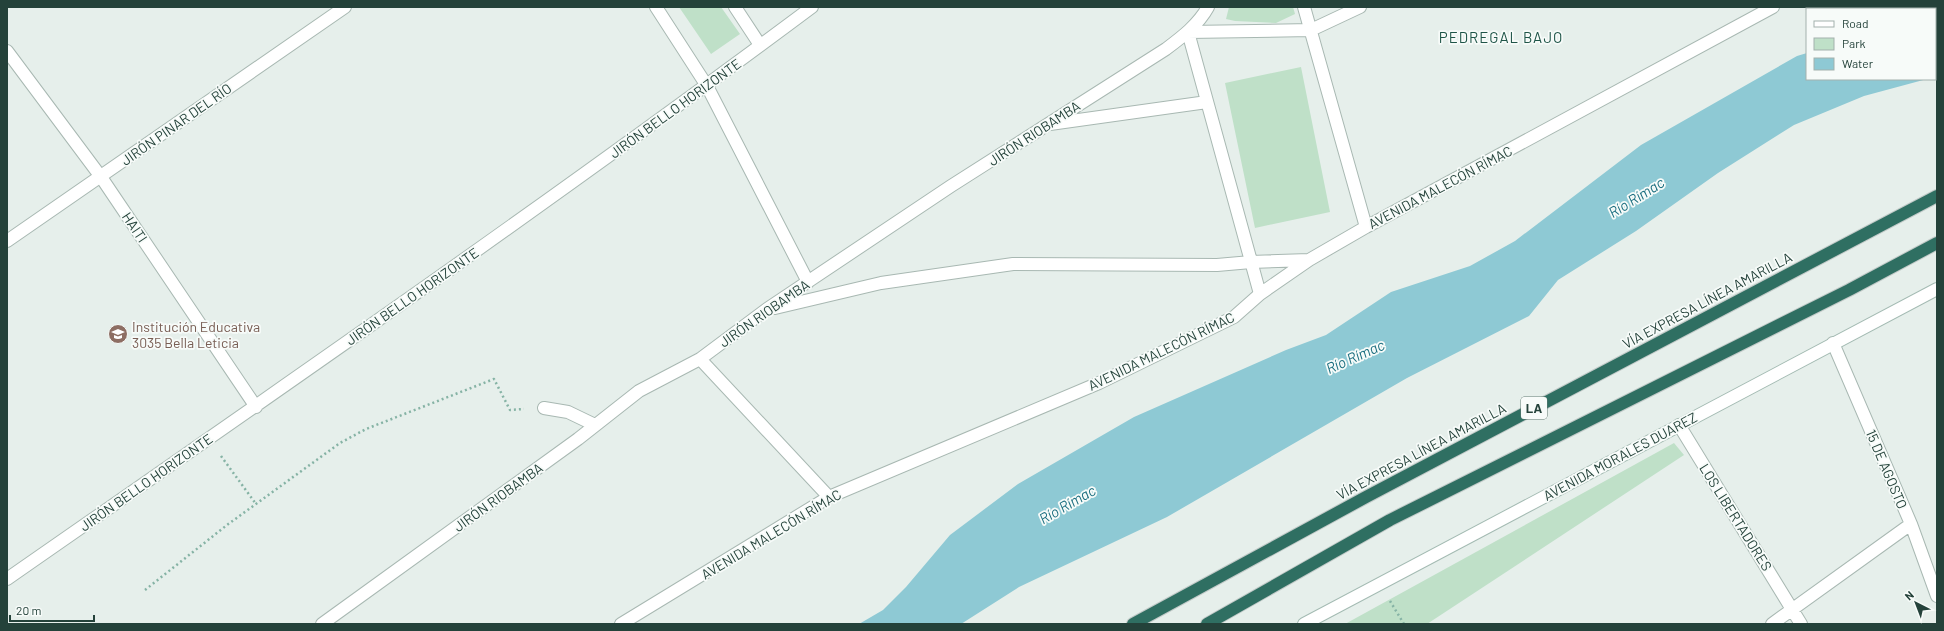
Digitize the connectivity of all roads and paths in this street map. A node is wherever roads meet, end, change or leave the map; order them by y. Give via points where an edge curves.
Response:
1 (345, 7) edge
2 (656, 7) edge
3 (735, 7) edge
4 (812, 7) edge
5 (1208, 7) edge
6 (1304, 7) edge
7 (1360, 7) edge
8 (1774, 7) edge
9 (1311, 30) junction
10 (1188, 32) junction
11 (760, 46) junction
12 (7, 52) edge
13 (707, 86) junction
14 (1207, 102) junction
15 (1046, 125) junction
16 (101, 176) junction
17 (1937, 196) edge
18 (1366, 227) junction
19 (7, 241) edge
20 (1937, 244) edge
21 (1309, 260) junction
22 (1251, 262) junction
23 (808, 282) junction
24 (1937, 289) edge
25 (1260, 294) junction
26 (767, 309) junction
27 (1833, 343) junction
28 (700, 360) junction
29 (256, 407) junction
30 (544, 408) joint
31 (595, 425) junction
32 (1679, 425) junction
33 (209, 438) junction
34 (829, 497) junction
35 (256, 504) junction
36 (1911, 524) junction
37 (7, 579) edge
38 (1379, 583) junction
39 (145, 590) dead end
40 (1937, 596) edge
41 (1793, 609) junction
42 (322, 624) edge
43 (621, 624) edge
44 (1133, 624) edge
45 (1207, 624) edge
46 (1304, 624) edge
47 (1404, 624) edge
48 (1772, 624) edge
49 (1801, 624) edge

1 - 16 street, JIRÓN PINAR DEL RÍO
2 - 13 street
3 - 11 street
4 - 11 street, JIRÓN BELLO HORIZONTE
5 - 10 street, JIRÓN RIOBAMBA via 1202,18
6 - 9 street
7 - 9 street
8 - 18 street, AVENIDA MALECÓN RÍMAC
9 - 10 street
9 - 18 street
10 - 14 street
10 - 15 street, JIRÓN RIOBAMBA via 1166,49
11 - 13 street, JIRÓN BELLO HORIZONTE
12 - 16 street, HAITI
13 - 23 street
13 - 29 street, JIRÓN BELLO HORIZONTE
14 - 15 street
14 - 22 street
15 - 23 street, JIRÓN RIOBAMBA
16 - 19 street, JIRÓN PINAR DEL RÍO
16 - 29 street, HAITI
17 - 44 highway, VÍA EXPRESA LÍNEA AMARILLA / LA via 1366,496
18 - 21 street, AVENIDA MALECÓN RÍMAC
20 - 45 highway, LA via 1390,520
21 - 22 street
21 - 25 street, AVENIDA MALECÓN RÍMAC
22 - 25 street
22 - 26 street via 1217,265 1013,264 882,283
23 - 26 street, JIRÓN RIOBAMBA
24 - 27 street, AVENIDA MORALES DUAREZ
25 - 34 street, AVENIDA MALECÓN RÍMAC via 1234,317 1099,383
26 - 28 street, JIRÓN RIOBAMBA
27 - 32 street, AVENIDA MORALES DUAREZ
27 - 36 street, 15 DE AGOSTO
28 - 31 street, JIRÓN RIOBAMBA via 639,392
28 - 34 street
29 - 33 street, JIRÓN BELLO HORIZONTE
30 - 31 street via 568,412
30 - 35 path via 510,410 494,379 359,432
31 - 42 street, JIRÓN RIOBAMBA
32 - 38 street, AVENIDA MORALES DUAREZ
32 - 41 street, LOS LIBERTADORES
33 - 35 path
33 - 37 street, JIRÓN BELLO HORIZONTE
34 - 43 street, AVENIDA MALECÓN RÍMAC
35 - 39 path
36 - 40 street, 15 DE AGOSTO
36 - 41 street
38 - 46 street, AVENIDA MORALES DUAREZ
38 - 47 path
41 - 48 street
41 - 49 street, LOS LIBERTADORES

